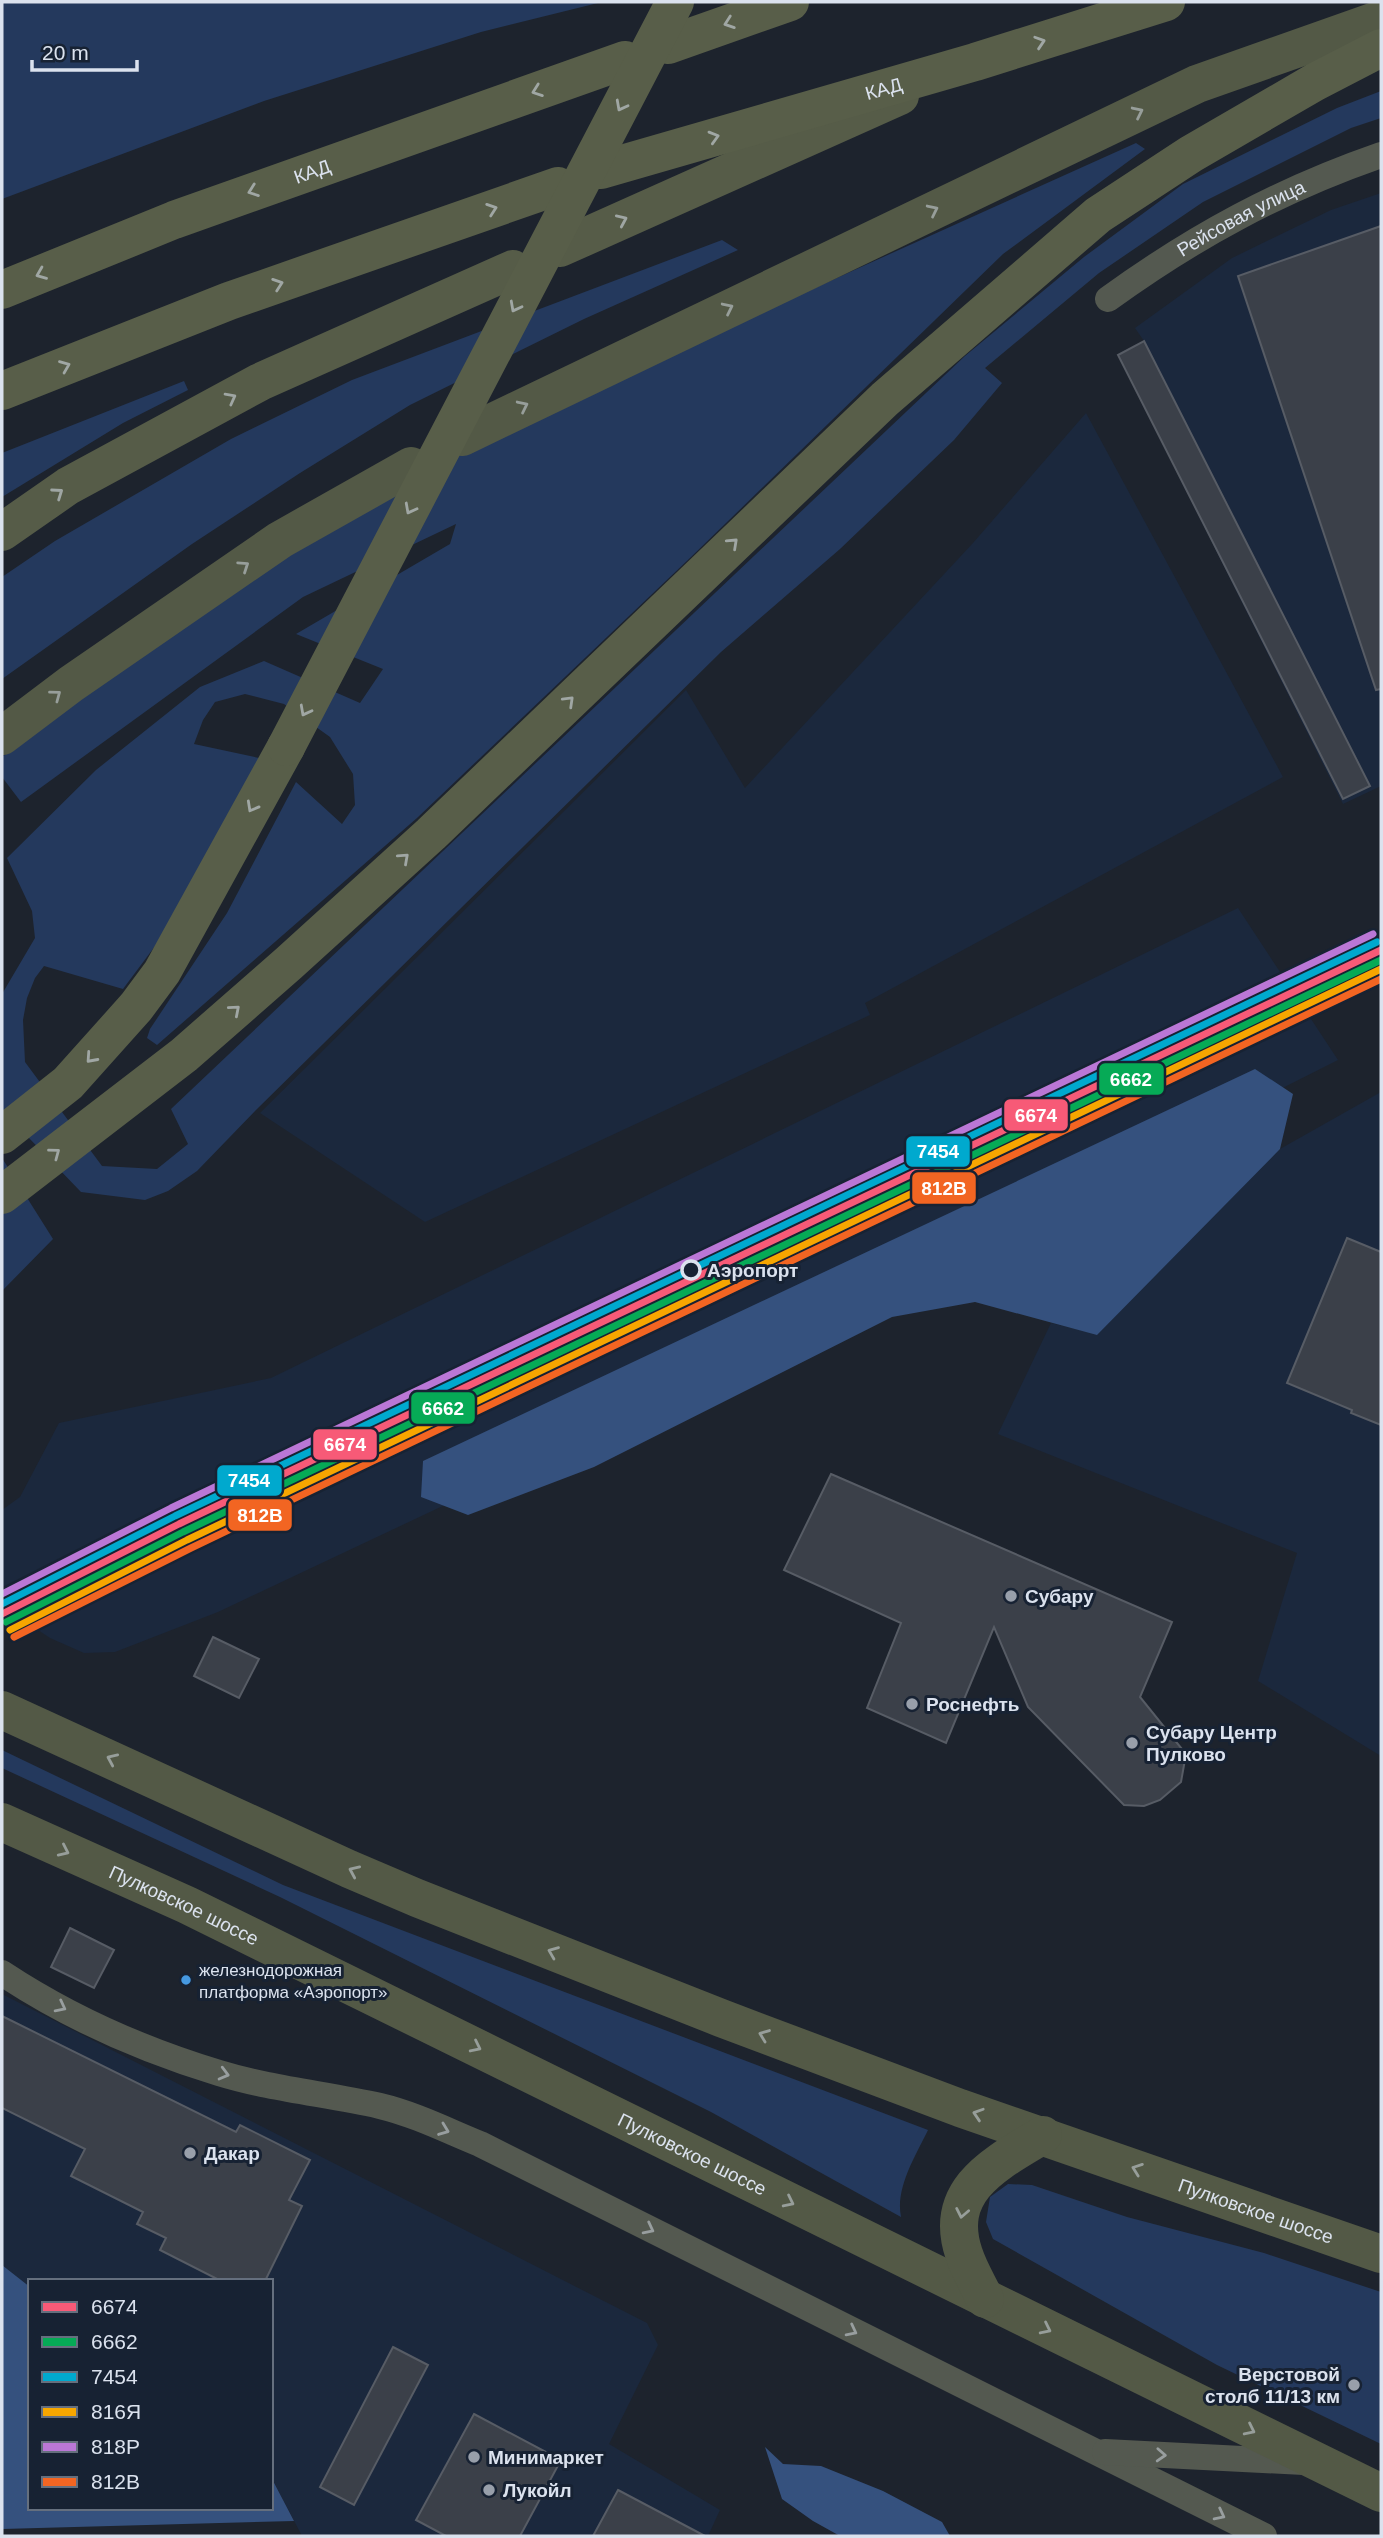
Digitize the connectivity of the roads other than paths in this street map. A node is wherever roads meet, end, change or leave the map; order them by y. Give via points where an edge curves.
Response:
1 (675, 2) edge
2 (790, 2) edge
3 (1166, 2) edge
4 (1381, 19) edge
5 (668, 45) dead end
6 (1381, 48) edge
7 (625, 60) dead end
8 (975, 62) junction
9 (1381, 155) edge
10 (601, 170) dead end
11 (558, 186) dead end
12 (560, 248) dead end
13 (513, 269) dead end
14 (2, 290) edge
15 (1108, 299) dead end
16 (2, 391) edge
17 (462, 437) dead end
18 (411, 466) dead end
19 (2, 532) edge
20 (2, 736) edge
21 (2, 1135) edge
22 (2, 1195) edge
23 (2, 1710) edge
24 (2, 1822) edge
25 (2, 1973) edge
26 (1043, 2135) junction
27 (1381, 2254) edge
28 (985, 2299) junction
29 (1093, 2451) junction
30 (1317, 2463) junction
31 (1381, 2493) edge
32 (1264, 2536) edge

1 -> 21 highway, bridge via 286,747 162,972 68,1083
2 -> 5 highway
8 -> 3 highway, КАД
17 -> 4 main road via 1197,84
22 -> 6 highway via 184,1055 431,834 885,399 1098,215 1191,154
7 -> 14 highway, КАД via 186,215
10 -> 8 highway, КАД
12 -> 8 highway
9 - 15 street, Рейсовая улица via 1221,224
16 -> 11 highway via 229,302
19 -> 13 highway via 68,486 249,388
20 -> 18 main road via 280,540
26 -> 23 main road, Пулковское шоссе via 734,2023 417,1898
24 -> 28 main road, Пулковское шоссе via 187,1905
25 -> 29 street via 107,2030 160,2052 220,2073 383,2107 480,2144
27 -> 26 main road, Пулковское шоссе
26 -> 28 main road via 978,2178 965,2197 960,2223 963,2253
28 -> 30 main road, Пулковское шоссе
29 -> 30 street
29 -> 32 street
30 - 31 main road, Пулковское шоссе

